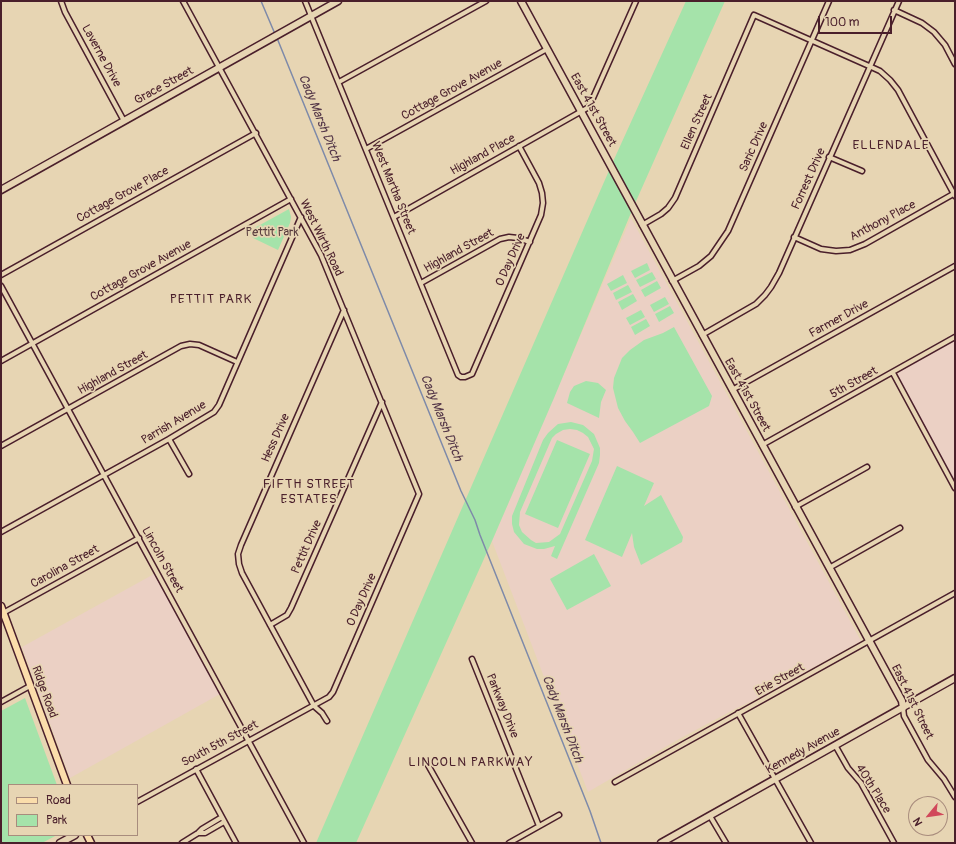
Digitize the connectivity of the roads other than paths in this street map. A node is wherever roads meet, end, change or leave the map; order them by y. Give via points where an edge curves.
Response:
1 (61, 1) edge
2 (183, 1) edge
3 (305, 1) edge
4 (338, 1) edge
5 (486, 1) edge
6 (521, 1) edge
7 (636, 1) edge
8 (829, 1) edge
9 (899, 1) edge
10 (894, 10) junction
11 (311, 16) junction
12 (812, 41) junction
13 (547, 49) junction
14 (955, 64) edge
15 (869, 66) junction
16 (219, 67) junction
17 (339, 82) junction
18 (582, 112) junction
19 (124, 120) junction
20 (256, 133) junction
21 (519, 146) junction
22 (366, 149) junction
23 (829, 157) junction
24 (862, 171) dead end
25 (1, 190) edge
26 (955, 194) edge
27 (291, 199) junction
28 (301, 217) junction
29 (394, 217) junction
30 (642, 225) junction
31 (794, 237) junction
32 (530, 242) junction
33 (955, 266) edge
34 (1, 275) edge
35 (672, 281) junction
36 (421, 284) junction
37 (1, 286) edge
38 (344, 310) junction
39 (702, 335) junction
40 (955, 337) edge
41 (33, 343) junction
42 (1, 361) edge
43 (237, 362) junction
44 (893, 373) junction
45 (465, 377) joint
46 (732, 390) junction
47 (382, 402) junction
48 (68, 409) junction
49 (169, 439) junction
50 (1, 446) edge
51 (762, 446) junction
52 (867, 467) dead end
53 (189, 474) dead end
54 (104, 475) junction
55 (955, 488) edge
56 (419, 494) joint
57 (795, 507) junction
58 (900, 528) dead end
59 (1, 532) edge
60 (139, 538) junction
61 (829, 568) junction
62 (955, 593) edge
63 (2, 611) edge
64 (270, 625) junction
65 (868, 642) junction
66 (472, 659) dead end
67 (955, 678) edge
68 (30, 686) junction
69 (1, 702) edge
70 (314, 706) junction
71 (902, 708) junction
72 (738, 713) junction
73 (327, 721) dead end
74 (249, 741) junction
75 (835, 745) junction
76 (428, 765) dead end
77 (196, 769) junction
78 (775, 779) junction
79 (615, 782) dead end
80 (67, 784) edge
81 (955, 797) edge
82 (138, 801) edge
83 (559, 815) dead end
84 (710, 816) junction
85 (222, 817) junction
86 (224, 822) junction
87 (539, 826) junction
88 (198, 833) junction
89 (73, 836) edge
90 (64, 842) edge
91 (182, 843) edge
92 (236, 843) edge
93 (304, 843) edge
94 (472, 843) edge
95 (509, 843) edge
96 (662, 843) edge
97 (726, 843) edge
98 (811, 843) edge
99 (894, 843) edge

1 - 19 street, Laverne Drive
2 - 16 street, West Wirth Road
3 - 11 street, West Martha Street
4 - 11 street, Grace Street
5 - 17 street
6 - 13 street, East 41st Street
7 - 18 street via 590,107
8 - 12 street, Saric Drive
9 - 10 street, Forrest Drive
10 - 14 street via 922,22 934,32
10 - 15 street, Forrest Drive
11 - 16 street, Grace Street
11 - 17 street, West Martha Street
12 - 15 street
12 - 30 street, Ellen Street via 754,15 675,198 661,214
12 - 35 street, Saric Drive via 728,231 711,256
13 - 18 street, East 41st Street
13 - 22 street, Cottage Grove Avenue
15 - 23 street, Forrest Drive
15 - 26 street via 880,71 898,90
16 - 19 street, Grace Street
16 - 20 street, West Wirth Road
17 - 22 street, West Martha Street
18 - 21 street, Highland Place
18 - 30 street, East 41st Street
19 - 25 street, Grace Street
20 - 27 street, West Wirth Road
20 - 34 street, Cottage Grove Place
21 - 29 street, Highland Place
21 - 32 street, O Day Drive via 542,193 541,215
22 - 29 street, West Martha Street
23 - 24 street
23 - 31 street, Forrest Drive
26 - 31 street, Anthony Place via 850,250 821,249
27 - 28 street, West Wirth Road
27 - 41 street, Cottage Grove Avenue
28 - 38 street, West Wirth Road via 321,255
28 - 43 street, Parrish Avenue
29 - 36 street, West Martha Street
30 - 35 street, East 41st Street
31 - 39 street, Forrest Drive via 779,273 765,295 746,311
32 - 36 street, Highland Street via 510,237 500,240
32 - 45 street, O Day Drive via 472,374
33 - 46 street, Farmer Drive
35 - 39 street, East 41st Street
36 - 45 street, West Martha Street via 458,375
37 - 41 street, Lincoln Street
38 - 47 street, West Wirth Road
38 - 64 street, Hess Drive via 238,554 242,573
39 - 46 street, East 41st Street
40 - 44 street, 5th Street
41 - 42 street, Cottage Grove Avenue
41 - 48 street, Lincoln Street
43 - 48 street, Highland Street via 199,344 181,346
43 - 49 street, Parrish Avenue via 214,412
44 - 51 street, 5th Street
44 - 55 street
46 - 51 street, East 41st Street
47 - 56 street, West Wirth Road
47 - 64 street, Pettit Drive via 291,608 287,615
48 - 50 street, Highland Street
48 - 54 street, Lincoln Street
49 - 53 street
49 - 54 street, Parrish Avenue
51 - 57 street, East 41st Street
52 - 57 street
54 - 59 street, Parrish Avenue
54 - 60 street, Lincoln Street
56 - 70 street, O Day Drive via 333,692
57 - 61 street, East 41st Street
58 - 61 street
60 - 63 street, Carolina Street
60 - 74 street, Lincoln Street
61 - 65 street, East 41st Street
62 - 65 street, Erie Street
63 - 68 main road, Ridge Road
64 - 70 street, Hess Drive
65 - 71 street, East 41st Street via 902,701
65 - 72 street, Erie Street
66 - 87 street, Parkway Drive
67 - 71 street, Kennedy Avenue
68 - 69 street
68 - 80 main road, Ridge Road
70 - 73 street, Hess Drive
70 - 74 street, South 5th Street
71 - 75 street, Kennedy Avenue
71 - 81 street, East 41st Street via 928,760
72 - 78 street
72 - 79 street, Erie Street
74 - 77 street, South 5th Street
74 - 93 street, Lincoln Street
75 - 78 street, Kennedy Avenue
75 - 99 street, 40th Place via 848,768 861,783
76 - 94 street
77 - 82 street, South 5th Street
77 - 85 street
78 - 84 street, Kennedy Avenue
78 - 98 street
83 - 87 street
84 - 96 street, Kennedy Avenue
84 - 97 street
85 - 86 street
85 - 88 street
86 - 88 street via 205,833
86 - 92 street
87 - 95 street
88 - 91 street
89 - 90 street

